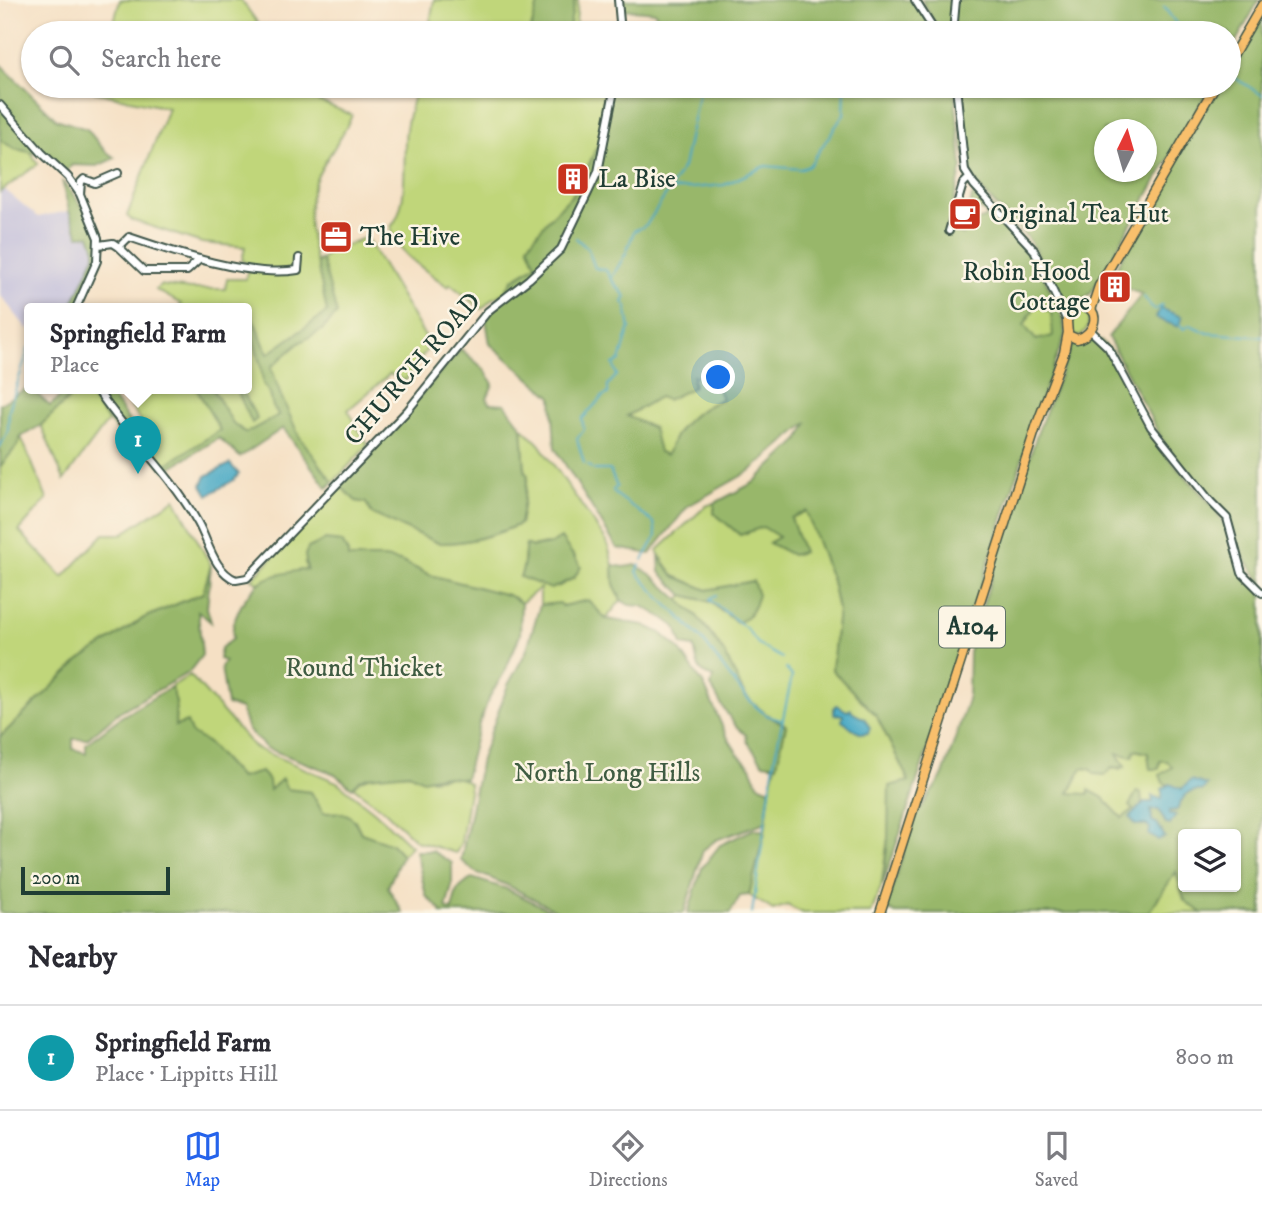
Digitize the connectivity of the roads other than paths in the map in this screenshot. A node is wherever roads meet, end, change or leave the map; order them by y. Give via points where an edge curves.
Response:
1 (618, 0) edge
2 (915, 0) edge
3 (956, 0) edge
4 (1262, 5) edge
5 (620, 21) edge
6 (928, 21) edge
7 (954, 21) edge
8 (1241, 41) edge
9 (613, 98) edge
10 (957, 98) edge
11 (1208, 98) edge
12 (0, 104) edge
13 (118, 173) dead end
14 (969, 178) junction
15 (80, 194) junction
16 (949, 231) dead end
17 (99, 245) junction
18 (119, 247) junction
19 (299, 258) dead end
20 (200, 259) junction
21 (1095, 295) junction
22 (78, 303) edge
23 (1060, 306) junction
24 (1077, 308) junction
25 (1091, 310) junction
26 (1067, 321) junction
27 (1091, 331) junction
28 (1068, 332) junction
29 (1077, 339) junction
30 (1064, 354) junction
31 (100, 394) edge
32 (1262, 593) edge
33 (880, 913) edge

1 - 5 street
2 - 6 street
3 - 7 street
4 - 8 main road
9 - 31 street, CHURCH ROAD via 598,173 561,249 488,311 390,429 245,579 236,580 223,571 197,522
10 - 14 street
11 - 21 main road
12 - 15 street
13 - 15 street via 95,183 84,179
14 - 16 street
14 - 23 street via 1034,250
15 - 17 street
17 - 18 street
17 - 22 street via 97,261
18 - 20 street via 129,237
18 - 20 street via 148,272 187,271
19 - 20 street via 298,270 287,271
21 - 24 main road
21 - 25 main road
23 - 24 street
23 - 26 street
24 - 25 main road
24 - 26 main road
25 - 27 main road
26 - 28 main road, A104
27 - 29 main road, A104
27 - 32 street via 1108,347 1151,427 1227,517 1242,573
28 - 29 main road
28 - 30 main road, A104
29 - 30 main road, A104
30 - 33 main road, A104 via 1037,424

